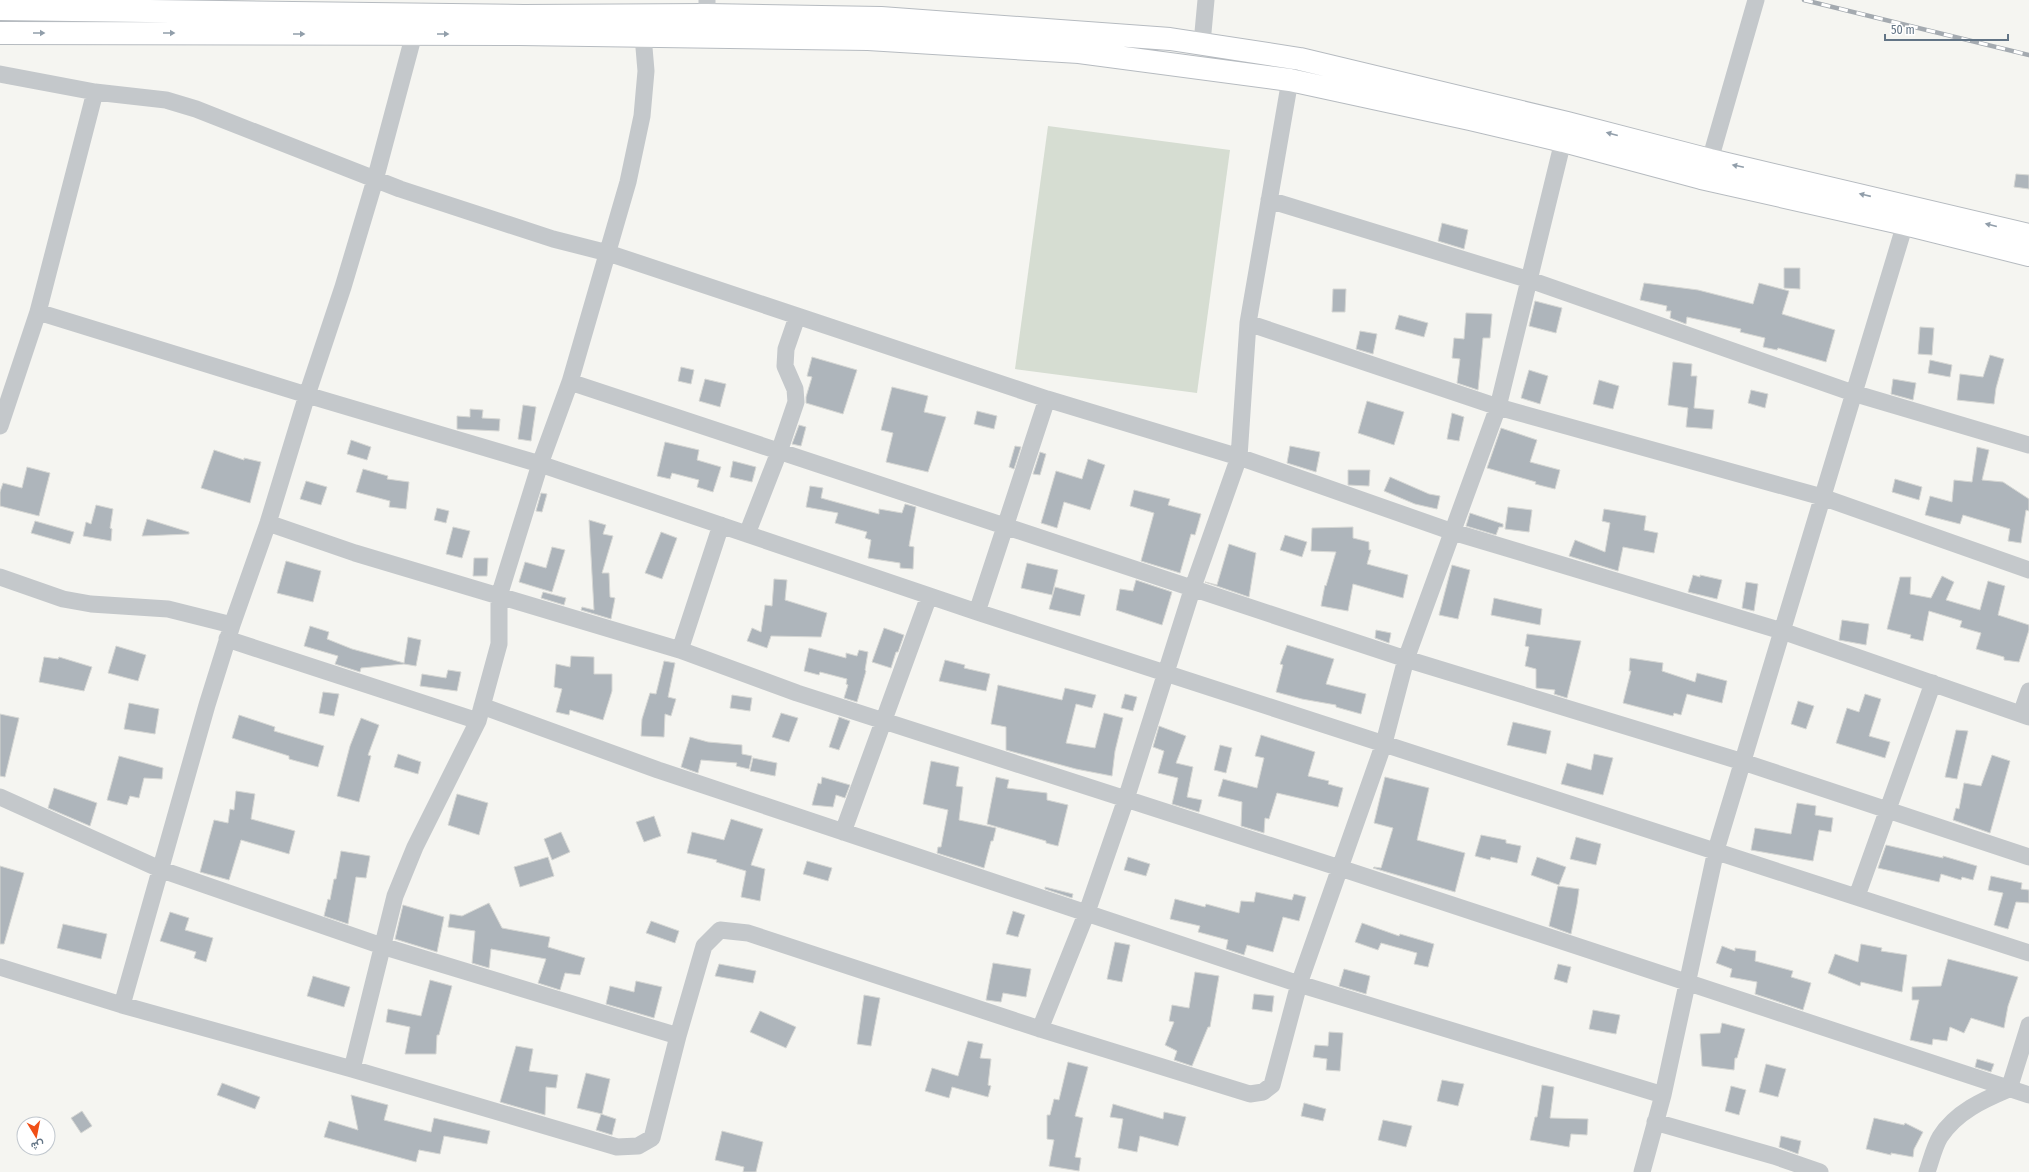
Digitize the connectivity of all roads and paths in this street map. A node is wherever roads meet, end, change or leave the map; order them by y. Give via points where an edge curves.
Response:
1 (1206, 0) edge
2 (1756, 0) edge
3 (49, 4) edge
4 (707, 8) edge
5 (0, 9) edge
6 (0, 32) edge
7 (414, 34) junction
8 (643, 36) junction
9 (1202, 43) junction
10 (0, 74) edge
11 (1290, 80) junction
12 (94, 92) junction
13 (1563, 141) junction
14 (1710, 160) junction
15 (375, 180) junction
16 (1269, 200) junction
17 (1905, 224) junction
18 (2029, 235) edge
19 (608, 253) junction
20 (2029, 255) edge
21 (1530, 280) junction
22 (38, 312) junction
23 (797, 317) junction
24 (1248, 323) junction
25 (570, 382) junction
26 (1853, 393) junction
27 (307, 396) junction
28 (1048, 399) junction
29 (1498, 407) junction
30 (0, 426) edge
31 (2029, 445) edge
32 (779, 452) junction
33 (1239, 457) junction
34 (540, 464) junction
35 (1822, 497) junction
36 (268, 523) junction
37 (721, 525) junction
38 (1006, 526) junction
39 (1453, 532) junction
40 (747, 534) junction
41 (2029, 570) edge
42 (0, 577) edge
43 (1193, 587) junction
44 (499, 596) junction
45 (930, 596) junction
46 (977, 612) junction
47 (229, 632) junction
48 (1782, 632) junction
49 (680, 650) junction
50 (1406, 659) junction
51 (1166, 673) junction
52 (1933, 683) junction
53 (2029, 691) edge
54 (480, 713) junction
55 (2025, 716) edge
56 (885, 720) junction
57 (1384, 743) junction
58 (1743, 762) junction
59 (0, 797) edge
60 (1126, 799) junction
61 (1888, 809) junction
62 (843, 832) junction
63 (1716, 850) junction
64 (2029, 857) edge
65 (1340, 868) junction
66 (162, 870) junction
67 (1857, 896) junction
68 (1087, 912) junction
69 (382, 946) junction
70 (2029, 953) edge
71 (0, 967) edge
72 (1687, 983) junction
73 (1299, 984) junction
74 (122, 1005) junction
75 (2029, 1025) edge
76 (1040, 1029) junction
77 (678, 1036) junction
78 (352, 1069) junction
79 (2009, 1089) junction
80 (1663, 1095) junction
81 (2029, 1095) edge
82 (1656, 1122) junction
83 (1642, 1172) edge
84 (1820, 1172) edge
85 (1927, 1172) edge

1 - 9 street
2 - 14 street
3 - 4 street via 524,16
3 - 5 street
4 - 9 street via 1085,32
6 -> 7 street
7 -> 8 street
7 - 15 street
8 - 11 street via 868,39 1079,52
8 - 19 street via 646,72 642,116 628,182
14 -> 9 street via 1300,59
10 - 12 street
11 - 13 street via 1470,118
11 - 16 street
12 - 15 street via 166,100 196,109
12 - 22 street
13 - 17 street via 1701,178
13 - 21 street
18 -> 14 street
15 - 19 street via 553,239
15 - 27 street
16 - 21 street
16 - 24 street
17 - 20 street
17 - 26 street
19 - 23 street
19 - 25 street
21 - 26 street
21 - 29 street
22 - 27 street
22 - 30 street
23 - 28 street
23 - 32 street via 786,349 785,366 795,389 796,402
24 - 29 street
24 - 33 street
25 - 32 street
25 - 34 street
26 - 31 street
26 - 35 street
27 - 34 street
27 - 36 street
28 - 33 street
28 - 38 street
29 - 35 street
29 - 39 street
32 - 38 street
32 - 40 street
33 - 39 street
33 - 43 street
34 - 37 street
34 - 44 street
35 - 41 street
35 - 48 street
36 - 44 street via 356,553
36 - 47 street
37 - 40 street
37 - 49 street
38 - 43 street
38 - 46 street
39 - 48 street
39 - 50 street
40 - 45 street
42 - 47 street via 63,599 91,604 168,609
43 - 50 street
43 - 51 street
44 - 49 street
44 - 54 street via 499,644
45 - 46 street
45 - 56 street
46 - 51 street
47 - 54 street
47 - 66 street
48 - 52 street
48 - 58 street
49 - 56 street via 797,693
50 - 57 street
50 - 58 street
51 - 57 street
51 - 60 street
52 - 55 street
52 - 61 street
53 - 55 street
54 - 62 street
54 - 69 street via 415,847 395,896
56 - 60 street
56 - 62 street
57 - 63 street
57 - 65 street
58 - 61 street
58 - 63 street
59 - 66 street
60 - 65 street
60 - 68 street
61 - 64 street
61 - 67 street
62 - 68 street
63 - 67 street
63 - 72 street
65 - 72 street
65 - 73 street
66 - 69 street
66 - 74 street
67 - 70 street
68 - 73 street
68 - 76 street
69 - 77 street
69 - 78 street
71 - 74 street
72 - 79 street
72 - 80 street
73 - 76 street via 1272,1085 1263,1092 1250,1094
73 - 80 street
74 - 78 street
75 - 79 street
76 - 77 street via 748,933 720,930 704,946
77 - 78 street via 652,1138 638,1146 617,1147
79 - 81 street
79 - 85 street via 1980,1101 1951,1123 1940,1138
80 - 82 street
82 - 83 street
82 - 84 street

